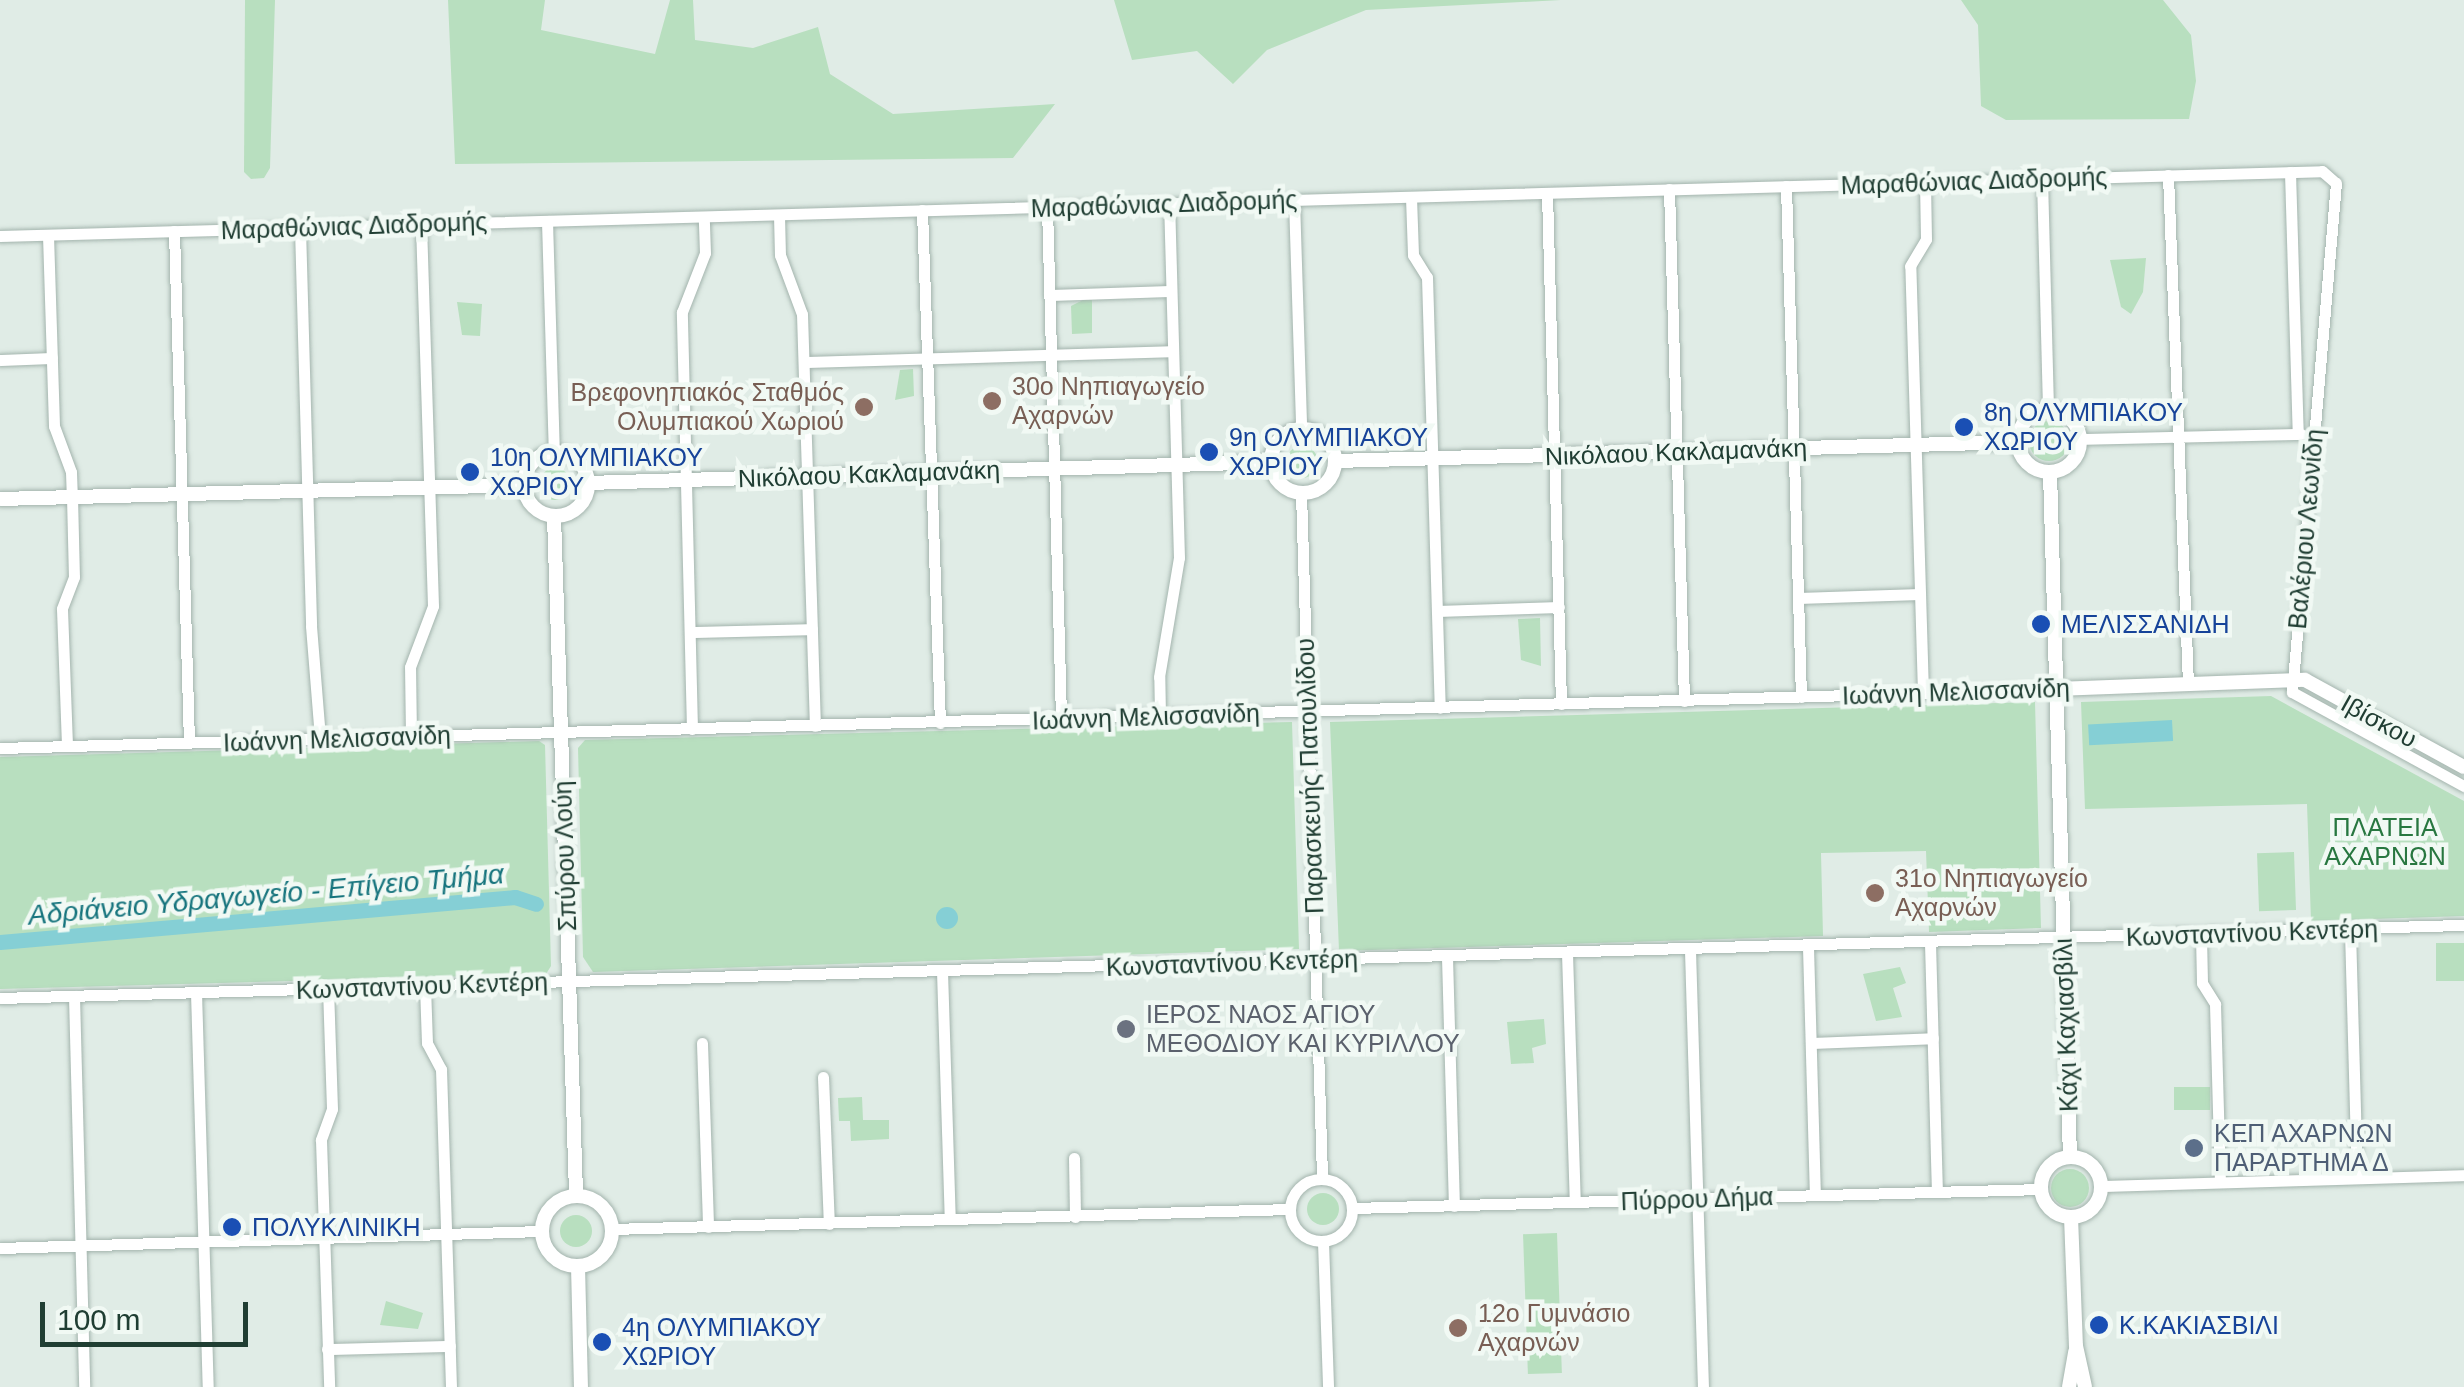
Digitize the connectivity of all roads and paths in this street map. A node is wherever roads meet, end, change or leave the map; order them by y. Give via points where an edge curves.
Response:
1 (2290, 172) junction
2 (2328, 173) joint
3 (2168, 176) junction
4 (2042, 179) junction
5 (1925, 182) junction
6 (1786, 186) junction
7 (1669, 190) junction
8 (1547, 193) junction
9 (1411, 197) junction
10 (1294, 200) junction
11 (1168, 204) junction
12 (1047, 207) junction
13 (922, 210) junction
14 (779, 214) junction
15 (704, 216) junction
16 (548, 221) junction
17 (421, 224) junction
18 (300, 228) junction
19 (174, 232) junction
20 (48, 235) junction
21 (0, 236) edge
22 (1171, 291) junction
23 (1049, 294) junction
24 (1173, 351) junction
25 (1051, 355) junction
26 (52, 358) junction
27 (926, 358) junction
28 (0, 360) edge
29 (804, 362) junction
30 (2048, 410) junction
31 (1301, 428) junction
32 (2298, 434) junction
33 (2314, 434) junction
34 (2181, 437) junction
35 (2080, 439) junction
36 (2018, 442) junction
37 (1916, 445) junction
38 (1794, 448) junction
39 (554, 451) junction
40 (1676, 452) junction
41 (1554, 455) junction
42 (1432, 458) junction
43 (1335, 461) junction
44 (1270, 462) junction
45 (1176, 465) junction
46 (1054, 468) junction
47 (929, 472) junction
48 (2050, 472) junction
49 (808, 475) junction
50 (686, 479) junction
51 (588, 483) junction
52 (523, 484) junction
53 (429, 487) junction
54 (308, 490) junction
55 (1301, 493) junction
56 (182, 494) junction
57 (72, 498) junction
58 (0, 499) edge
59 (554, 516) junction
60 (1920, 594) junction
61 (1798, 598) junction
62 (1558, 607) junction
63 (1437, 611) junction
64 (812, 629) junction
65 (690, 632) junction
66 (2292, 681) junction
67 (2188, 685) junction
68 (2056, 689) junction
69 (1923, 693) junction
70 (1801, 697) junction
71 (1684, 700) junction
72 (1562, 704) junction
73 (1440, 708) junction
74 (1308, 712) junction
75 (1160, 716) junction
76 (1062, 719) junction
77 (940, 723) junction
78 (816, 726) junction
79 (692, 729) junction
80 (561, 732) junction
81 (412, 736) junction
82 (320, 739) junction
83 (189, 742) junction
84 (67, 746) junction
85 (0, 748) edge
86 (2464, 767) edge
87 (2464, 786) edge
88 (2464, 925) edge
89 (2350, 930) junction
90 (2201, 935) junction
91 (2064, 939) junction
92 (1930, 942) junction
93 (1808, 947) junction
94 (1690, 950) junction
95 (1567, 953) junction
96 (1447, 957) junction
97 (1315, 960) junction
98 (942, 971) junction
99 (569, 982) junction
100 (425, 986) junction
101 (328, 988) junction
102 (196, 992) junction
103 (74, 996) junction
104 (0, 998) edge
105 (1933, 1038) junction
106 (702, 1042) dead end
107 (1811, 1043) junction
108 (824, 1077) dead end
109 (1074, 1158) dead end
110 (2070, 1158) junction
111 (2464, 1176) edge
112 (1322, 1178) junction
113 (2357, 1178) junction
114 (2220, 1182) junction
115 (2100, 1186) junction
116 (2041, 1189) junction
117 (1937, 1192) junction
118 (576, 1196) junction
119 (1815, 1196) junction
120 (1697, 1199) junction
121 (1575, 1202) junction
122 (1454, 1206) junction
123 (1352, 1208) junction
124 (1289, 1210) junction
125 (1075, 1216) junction
126 (2070, 1217) junction
127 (950, 1219) junction
128 (829, 1224) junction
129 (708, 1227) junction
130 (612, 1229) junction
131 (541, 1231) junction
132 (447, 1234) junction
133 (324, 1238) junction
134 (204, 1242) junction
135 (1322, 1242) junction
136 (81, 1246) junction
137 (0, 1248) edge
138 (578, 1266) junction
139 (450, 1346) junction
140 (2076, 1346) junction
141 (328, 1349) junction
142 (84, 1387) edge
143 (208, 1387) edge
144 (328, 1387) edge
145 (451, 1387) edge
146 (581, 1387) edge
147 (1328, 1387) edge
148 (1704, 1387) edge
149 (2068, 1387) edge
150 (2084, 1387) edge

1 - 2 street, Μαραθώνιας Διαδρομής
1 - 3 street, Μαραθώνιας Διαδρομής
1 - 32 street
2 - 33 street, Βαλέριου Λεωνίδη via 2336,183
3 - 4 street, Μαραθώνιας Διαδρομής
3 - 34 street
4 - 5 street, Μαραθώνιας Διαδρομής
4 - 30 street
5 - 6 street, Μαραθώνιας Διαδρομής
5 - 37 street via 1926,239 1910,266
6 - 7 street, Μαραθώνιας Διαδρομής
6 - 38 street
7 - 8 street, Μαραθώνιας Διαδρομής
7 - 40 street
8 - 9 street, Μαραθώνιας Διαδρομής
8 - 41 street
9 - 10 street, Μαραθώνιας Διαδρομής
9 - 42 street via 1413,255 1427,276
10 - 11 street, Μαραθώνιας Διαδρομής
10 - 31 street
11 - 12 street, Μαραθώνιας Διαδρομής
11 - 22 street
12 - 13 street, Μαραθώνιας Διαδρομής
12 - 23 street
13 - 14 street, Μαραθώνιας Διαδρομής
13 - 27 street
14 - 15 street, Μαραθώνιας Διαδρομής
14 - 29 street via 780,254 802,314
15 - 16 street, Μαραθώνιας Διαδρομής
15 - 50 street via 704,253 682,312
16 - 17 street, Μαραθώνιας Διαδρομής
16 - 39 street
17 - 18 street, Μαραθώνιας Διαδρομής
17 - 53 street
18 - 19 street, Μαραθώνιας Διαδρομής
18 - 54 street
19 - 20 street, Μαραθώνιας Διαδρομής
19 - 56 street
20 - 21 street, Μαραθώνιας Διαδρομής
20 - 26 street
22 - 23 street
22 - 24 street
23 - 25 street
24 - 25 street
24 - 45 street
25 - 27 street
25 - 46 street
26 - 28 street
26 - 57 street via 54,426 71,472
27 - 29 street
27 - 47 street
29 - 49 street
30 - 35 street via 2070,418
30 - 36 street via 2024,424
31 - 43 street via 1325,438
31 - 44 street via 1279,439
32 - 33 street
32 - 34 street
33 - 66 street, Βαλέριου Λεωνίδη
34 - 35 street
34 - 67 street
35 - 48 street via 2069,466
36 - 37 street, Νικόλαου Κακλαμανάκη
36 - 48 street via 2032,467
37 - 38 street, Νικόλαου Κακλαμανάκη
37 - 60 street
38 - 40 street, Νικόλαου Κακλαμανάκη
38 - 61 street
39 - 51 street via 581,464
39 - 52 street via 534,459
40 - 41 street, Νικόλαου Κακλαμανάκη
40 - 71 street
41 - 42 street, Νικόλαου Κακλαμανάκη
41 - 62 street
42 - 43 street, Νικόλαου Κακλαμανάκη
42 - 63 street
43 - 55 street via 1328,480
44 - 45 street, Νικόλαου Κακλαμανάκη
44 - 55 street via 1284,487
45 - 46 street, Νικόλαου Κακλαμανάκη
45 - 75 street via 1179,558 1158,677
46 - 47 street, Νικόλαου Κακλαμανάκη
46 - 76 street
47 - 49 street, Νικόλαου Κακλαμανάκη
47 - 77 street
48 - 68 street, Κάχι Καχιασβίλι
49 - 50 street, Νικόλαου Κακλαμανάκη
49 - 64 street
50 - 51 street, Νικόλαου Κακλαμανάκη
50 - 65 street
51 - 59 street via 578,508
52 - 53 street
52 - 59 street via 532,507
53 - 54 street
53 - 81 street via 433,606 410,667
54 - 56 street
54 - 82 street
55 - 74 street, Παρασκευής Πατουλίδου
56 - 57 street
56 - 83 street
57 - 58 street
57 - 84 street via 74,577 62,609
59 - 80 street, Σπύρου Λούη
60 - 61 street
60 - 69 street
61 - 70 street
62 - 63 street
62 - 72 street
63 - 73 street
64 - 65 street
64 - 78 street
65 - 79 street
66 - 67 street, Ιωάννη Μελισσανίδη
66 - 86 street, Ιβίσκου via 2305,680
66 - 87 street via 2295,696
67 - 68 street, Ιωάννη Μελισσανίδη
68 - 69 street, Ιωάννη Μελισσανίδη
68 - 91 street, Κάχι Καχιασβίλι
69 - 70 street, Ιωάννη Μελισσανίδη
70 - 71 street, Ιωάννη Μελισσανίδη
71 - 72 street, Ιωάννη Μελισσανίδη
72 - 73 street, Ιωάννη Μελισσανίδη
73 - 74 street, Ιωάννη Μελισσανίδη
74 - 75 street, Ιωάννη Μελισσανίδη
74 - 97 street, Παρασκευής Πατουλίδου
75 - 76 street, Ιωάννη Μελισσανίδη
76 - 77 street, Ιωάννη Μελισσανίδη
77 - 78 street, Ιωάννη Μελισσανίδη
78 - 79 street, Ιωάννη Μελισσανίδη
79 - 80 street, Ιωάννη Μελισσανίδη
80 - 81 street, Ιωάννη Μελισσανίδη
80 - 99 street, Σπύρου Λούη
81 - 82 street, Ιωάννη Μελισσανίδη
82 - 83 street, Ιωάννη Μελισσανίδη
83 - 84 street, Ιωάννη Μελισσανίδη
84 - 85 street, Ιωάννη Μελισσανίδη
88 - 89 street, Κωνσταντίνου Κεντέρη
89 - 90 street, Κωνσταντίνου Κεντέρη
89 - 113 street
90 - 91 street, Κωνσταντίνου Κεντέρη
90 - 114 street via 2202,983 2215,1004
91 - 92 street, Κωνσταντίνου Κεντέρη
91 - 110 street, Κάχι Καχιασβίλι
92 - 93 street, Κωνσταντίνου Κεντέρη
92 - 105 street
93 - 94 street, Κωνσταντίνου Κεντέρη
93 - 107 street
94 - 95 street, Κωνσταντίνου Κεντέρη
94 - 120 street
95 - 96 street, Κωνσταντίνου Κεντέρη
95 - 121 street
96 - 97 street, Κωνσταντίνου Κεντέρη
96 - 122 street
97 - 98 street, Κωνσταντίνου Κεντέρη
97 - 112 street, Παρασκευής Πατουλίδου
98 - 99 street, Κωνσταντίνου Κεντέρη
98 - 127 street
99 - 100 street, Κωνσταντίνου Κεντέρη
99 - 118 street, Σπύρου Λούη
100 - 101 street, Κωνσταντίνου Κεντέρη
100 - 132 street via 427,1043 441,1069
101 - 102 street, Κωνσταντίνου Κεντέρη
101 - 133 street via 332,1109 321,1140
102 - 103 street, Κωνσταντίνου Κεντέρη
102 - 134 street
103 - 104 street, Κωνσταντίνου Κεντέρη
103 - 136 street
105 - 107 street
105 - 117 street
106 - 129 street
107 - 119 street
108 - 128 street
109 - 125 street
110 - 115 street via 2094,1168
110 - 116 street via 2049,1167
111 - 113 street
112 - 123 street via 1343,1187
112 - 124 street via 1299,1187
113 - 114 street
114 - 115 street
115 - 126 street via 2089,1212
116 - 117 street, Πύρρου Δήμα
116 - 126 street via 2050,1209
117 - 119 street, Πύρρου Δήμα
118 - 130 street via 604,1209
118 - 131 street via 556,1202
119 - 120 street, Πύρρου Δήμα
120 - 121 street, Πύρρου Δήμα
120 - 148 street
121 - 122 street, Πύρρου Δήμα
122 - 123 street, Πύρρου Δήμα
123 - 135 street via 1341,1235
124 - 125 street
124 - 135 street via 1303,1236
125 - 127 street
126 - 140 street
127 - 128 street
128 - 129 street
129 - 130 street
130 - 138 street via 602,1255
131 - 132 street
131 - 138 street via 552,1256
132 - 133 street
132 - 139 street
133 - 134 street
133 - 141 street
134 - 136 street
134 - 143 street
135 - 147 street
136 - 137 street
136 - 142 street
138 - 146 street
139 - 141 street
139 - 145 street
140 - 149 street
140 - 150 street
141 - 144 street

